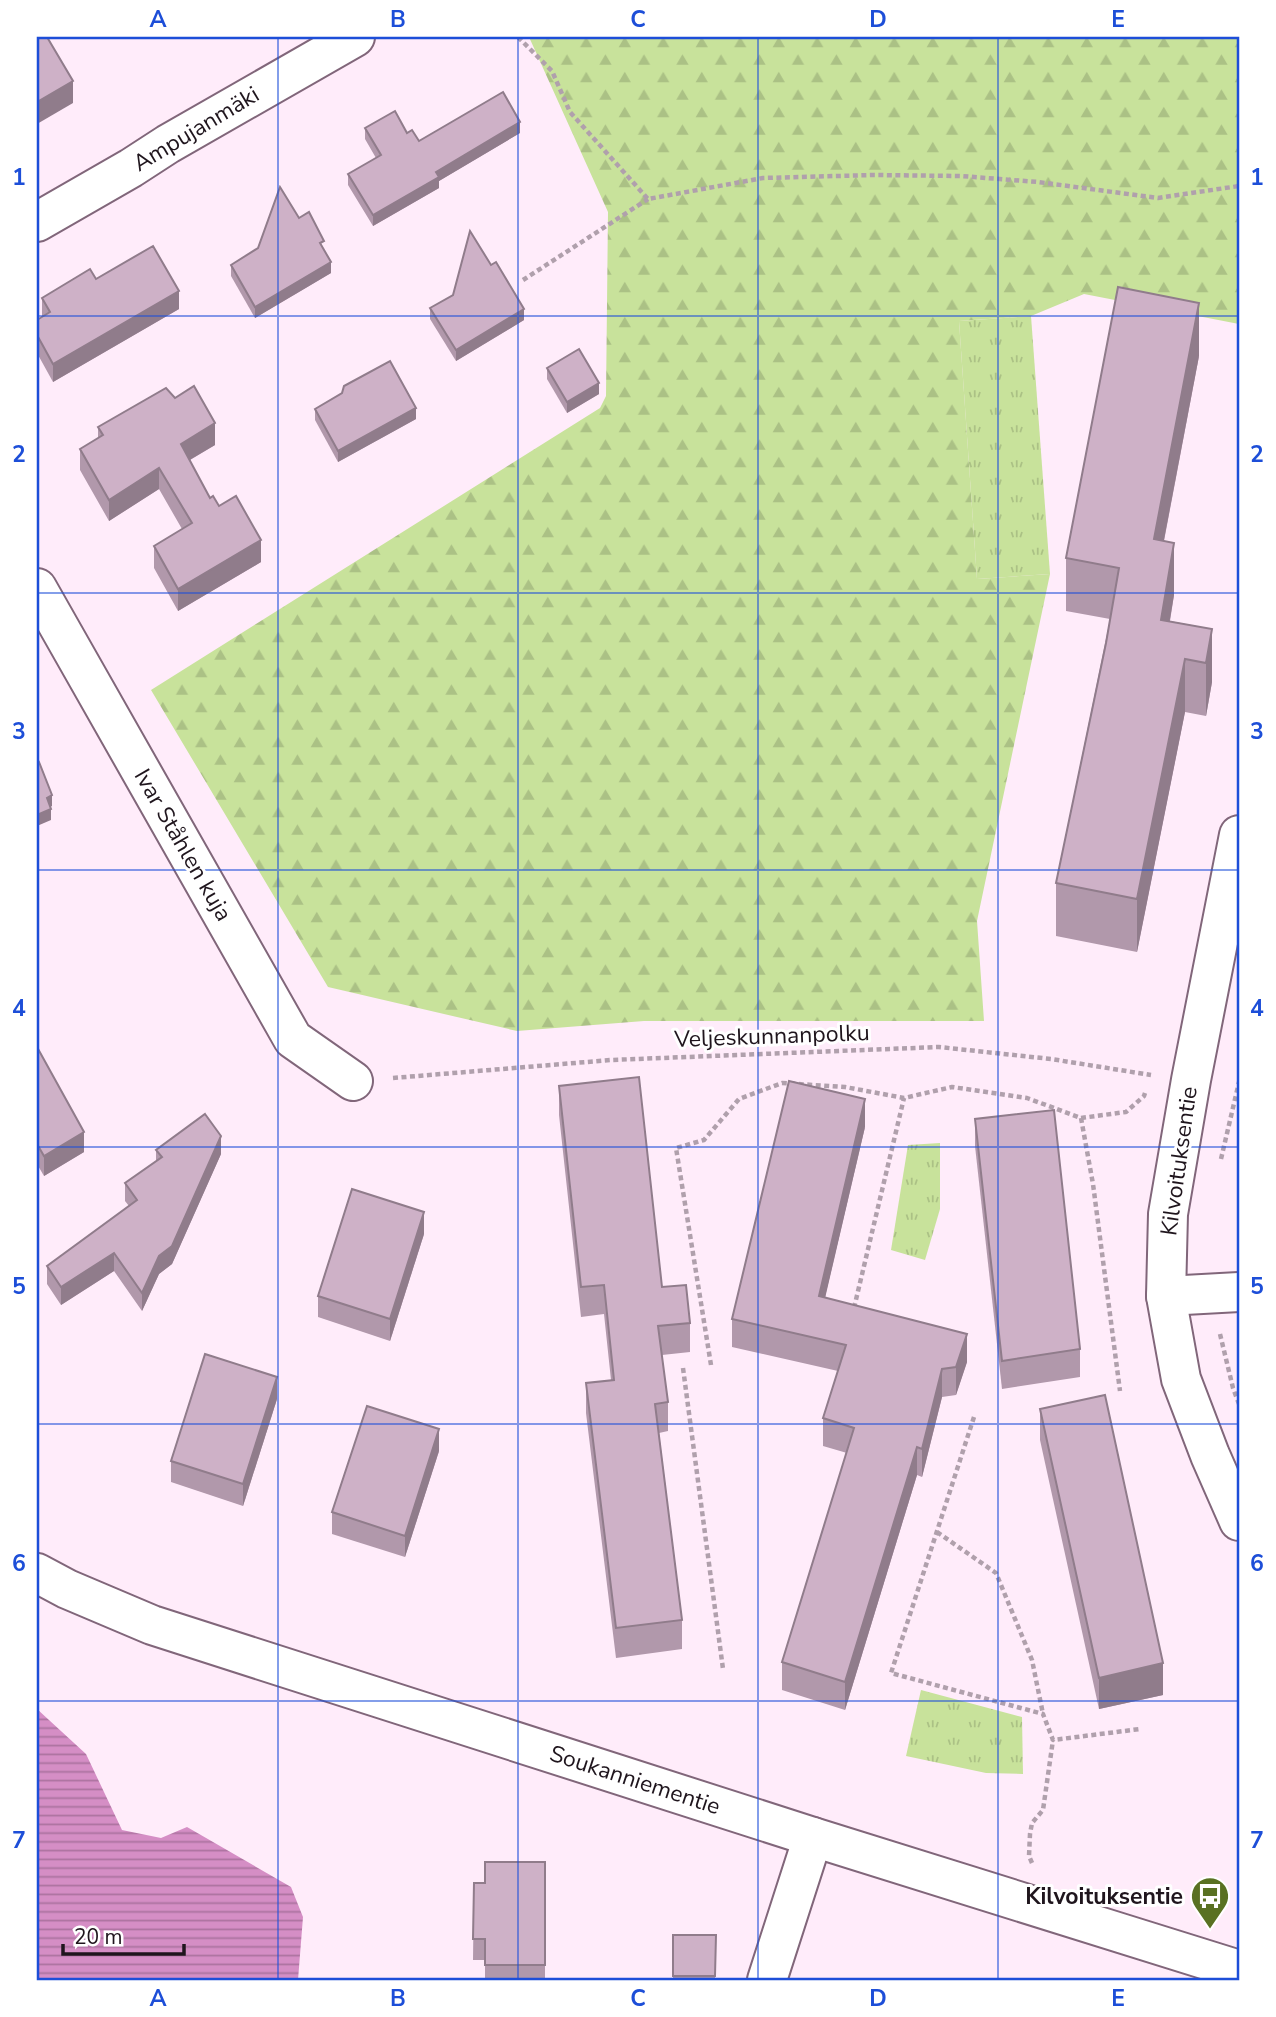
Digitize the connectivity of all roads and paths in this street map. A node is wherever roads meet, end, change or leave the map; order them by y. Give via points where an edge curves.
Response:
1 (355, 37) edge
2 (518, 37) edge
3 (1239, 186) edge
4 (648, 200) junction
5 (37, 222) edge
6 (523, 280) dead end
7 (37, 588) edge
8 (1239, 835) edge
9 (353, 1081) joint
10 (1239, 1082) edge
11 (904, 1098) junction
12 (1081, 1118) junction
13 (1221, 1162) dead end
14 (1225, 1293) edge
15 (1166, 1296) junction
16 (853, 1309) edge
17 (711, 1365) dead end
18 (683, 1368) dead end
19 (1120, 1391) dead end
20 (1239, 1404) edge
21 (974, 1417) dead end
22 (1228, 1469) edge
23 (1239, 1521) edge
24 (937, 1532) junction
25 (37, 1573) edge
26 (723, 1669) dead end
27 (1044, 1714) junction
28 (1140, 1729) dead end
29 (1053, 1740) junction
30 (813, 1837) junction
31 (1037, 1872) dead end
32 (1239, 1970) edge
33 (767, 1980) edge

1 - 5 street, Ampujanmäki
2 - 4 path via 552,71 570,113
3 - 4 path via 1158,198 1038,182 873,174 763,178
4 - 6 path
7 - 9 street, Ivar Ståhlen kuja via 293,1039
8 - 15 street, Kilvoituksentie via 1168,1214
9 - 12 path, Veljeskunnanpolku via 611,1060 939,1047 1151,1075 1144,1096 1126,1112
10 - 13 path
11 - 12 path via 952,1087 1027,1098
11 - 16 path
11 - 17 path via 845,1087 782,1083 739,1099 704,1140 676,1148
12 - 19 path
14 - 15 street
14 - 20 path via 1233,1388
15 - 22 street, Kilvoituksentie via 1181,1379
18 - 26 path
21 - 24 path
22 - 23 street, Kilvoituksentie
24 - 27 path via 996,1573 1032,1660
24 - 27 path via 891,1673
25 - 30 street, Soukanniementie via 152,1625
27 - 29 path
28 - 29 path
29 - 31 path via 1043,1810 1030,1834 1029,1856
30 - 32 street, Soukanniementie
30 - 33 street

